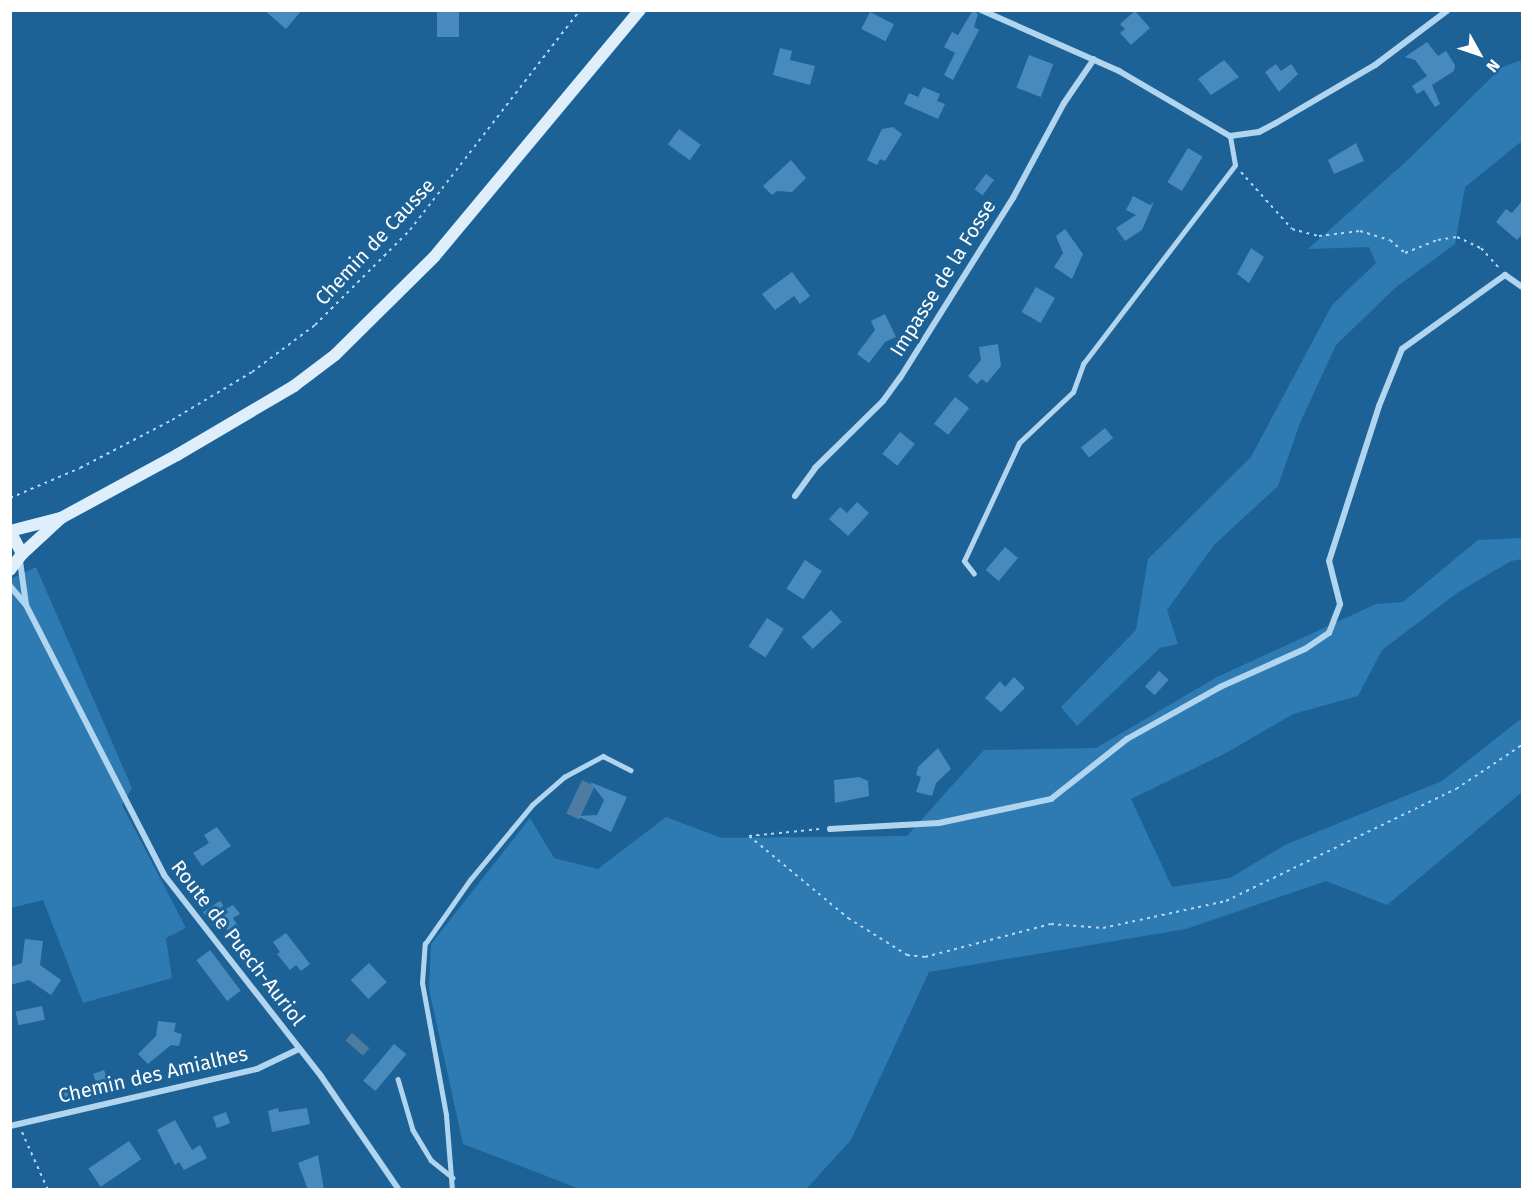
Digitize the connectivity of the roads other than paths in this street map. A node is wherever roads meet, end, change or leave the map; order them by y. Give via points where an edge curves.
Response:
1 (640, 10) edge
2 (981, 10) edge
3 (1004, 10) edge
4 (1448, 10) edge
5 (998, 19) junction
6 (1094, 59) junction
7 (1230, 136) junction
8 (1522, 287) edge
9 (795, 496) dead end
10 (62, 518) junction
11 (10, 531) edge
12 (17, 561) edge
13 (974, 574) dead end
14 (10, 586) edge
15 (26, 605) junction
16 (631, 770) dead end
17 (831, 829) road end
18 (299, 1049) junction
19 (398, 1079) dead end
20 (10, 1126) edge
21 (453, 1178) junction
22 (399, 1190) edge
23 (452, 1190) edge

1 - 10 main road via 434,257 334,355 236,422
2 - 5 street
3 - 5 lane
4 - 7 street via 1375,65 1276,123 1258,132
5 - 6 street
6 - 7 street
6 - 9 street, Impasse de la Fosse via 900,378 883,401 815,468
7 - 13 lane via 1235,165 1083,364 1073,392 1019,443 964,561
8 - 17 street via 1505,275 1402,349 1379,406 1329,561 1341,604 1329,633 1305,649 1220,687 1127,739 1051,799 939,823
10 - 11 main road
10 - 12 main road
11 - 12 main road via 19,541
12 - 15 street
14 - 15 street
15 - 18 street, Route de Puech-Auriol via 164,875
16 - 21 lane via 603,756 564,777 525,813 470,880 425,944 422,983
18 - 20 street, Chemin des Amialhes via 257,1069
18 - 22 street, Route de Puech-Auriol
19 - 21 lane via 412,1130 431,1160
21 - 23 lane

